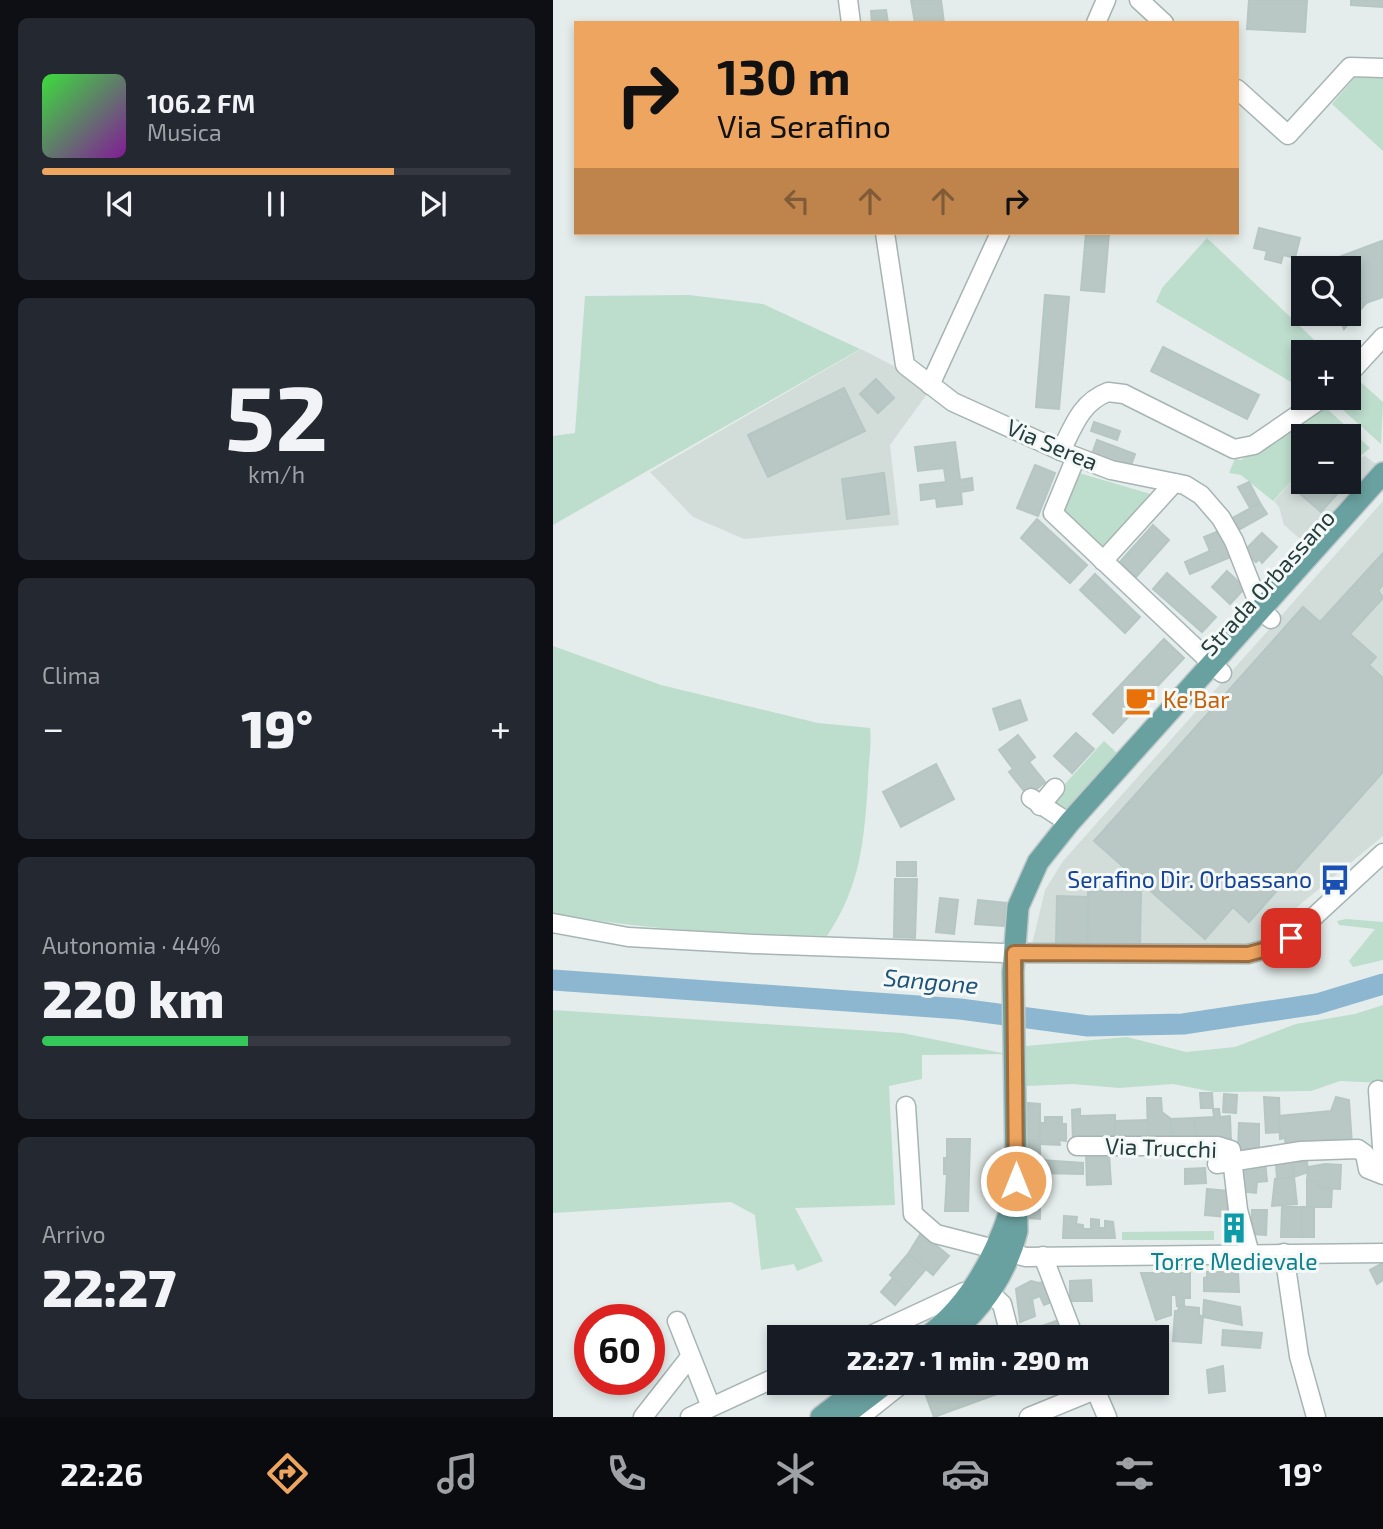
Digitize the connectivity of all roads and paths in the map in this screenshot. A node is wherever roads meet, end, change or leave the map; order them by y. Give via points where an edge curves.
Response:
1 (848, 0) edge
2 (1106, 0) edge
3 (1139, 0) edge
4 (851, 21) edge
5 (1097, 21) edge
6 (1162, 21) edge
7 (1383, 68) edge
8 (1239, 91) edge
9 (885, 235) edge
10 (999, 235) edge
11 (1383, 337) edge
12 (1361, 361) edge
13 (930, 385) junction
14 (1304, 410) edge
15 (1069, 454) junction
16 (1174, 483) junction
17 (1381, 485) edge
18 (1103, 561) junction
19 (1266, 614) junction
20 (1217, 669) junction
21 (1055, 789) dead end
22 (1069, 823) junction
23 (1383, 853) edge
24 (553, 923) edge
25 (1015, 955) junction
26 (1378, 1090) dead end
27 (906, 1106) dead end
28 (1077, 1146) dead end
29 (1383, 1161) edge
30 (1225, 1164) junction
31 (1383, 1175) edge
32 (1003, 1252) junction
33 (1285, 1253) junction
34 (1383, 1253) edge
35 (1250, 1254) junction
36 (1043, 1256) junction
37 (981, 1296) junction
38 (677, 1321) dead end
39 (893, 1325) edge
40 (941, 1325) edge
41 (958, 1325) edge
42 (1007, 1325) edge
43 (1069, 1325) edge
44 (690, 1357) junction
45 (767, 1382) edge
46 (850, 1395) edge
47 (871, 1395) edge
48 (888, 1395) edge
49 (1074, 1395) edge
50 (1097, 1395) edge
51 (711, 1407) junction
52 (643, 1417) edge
53 (690, 1417) edge
54 (821, 1417) edge
55 (842, 1417) edge
56 (860, 1417) edge
57 (1029, 1417) edge
58 (1107, 1417) edge
59 (1316, 1417) edge

1 - 4 street
2 - 5 street
3 - 6 street
7 - 8 street via 1350,67 1288,135
9 - 13 street, Via Serea via 905,365
10 - 13 street
11 - 12 street
13 - 15 street, Via Serea via 953,402
14 - 15 street via 1246,448 1226,447 1118,392 1108,392 1080,413
15 - 16 street, Via Serea via 1111,470
15 - 18 street via 1053,513
16 - 18 street
16 - 19 street, Via Serea via 1201,495 1221,518
17 - 19 main road, Strada Orbassano
18 - 20 street
19 - 20 main road, Strada Orbassano
20 - 22 main road, Strada Orbassano
20 - 25 main road, Strada Orbassano via 1056,858
21 - 22 street via 1035,802
22 - 25 main road, Strada Orbassano via 1029,876 1018,907
23 - 25 street via 1278,946 1248,954
24 - 25 street via 628,937
25 - 32 main road via 1019,1213
26 - 29 street
27 - 32 street via 913,1214 936,1234
28 - 30 street, Via Trucchi via 1217,1146 1231,1150
30 - 31 street, Via Trucchi via 1301,1151 1358,1149 1365,1153 1368,1169
30 - 35 street, Via Trucchi
32 - 36 street
32 - 37 main road
33 - 34 street
33 - 35 street
33 - 59 street via 1299,1356
35 - 36 street
36 - 43 street
37 - 39 street via 964,1292
37 - 40 main road
37 - 41 main road
37 - 42 street via 1002,1304
38 - 44 street
44 - 51 street
44 - 52 street
45 - 51 street
46 - 54 main road
47 - 55 main road
48 - 56 street
49 - 57 street
50 - 58 street
51 - 53 street

